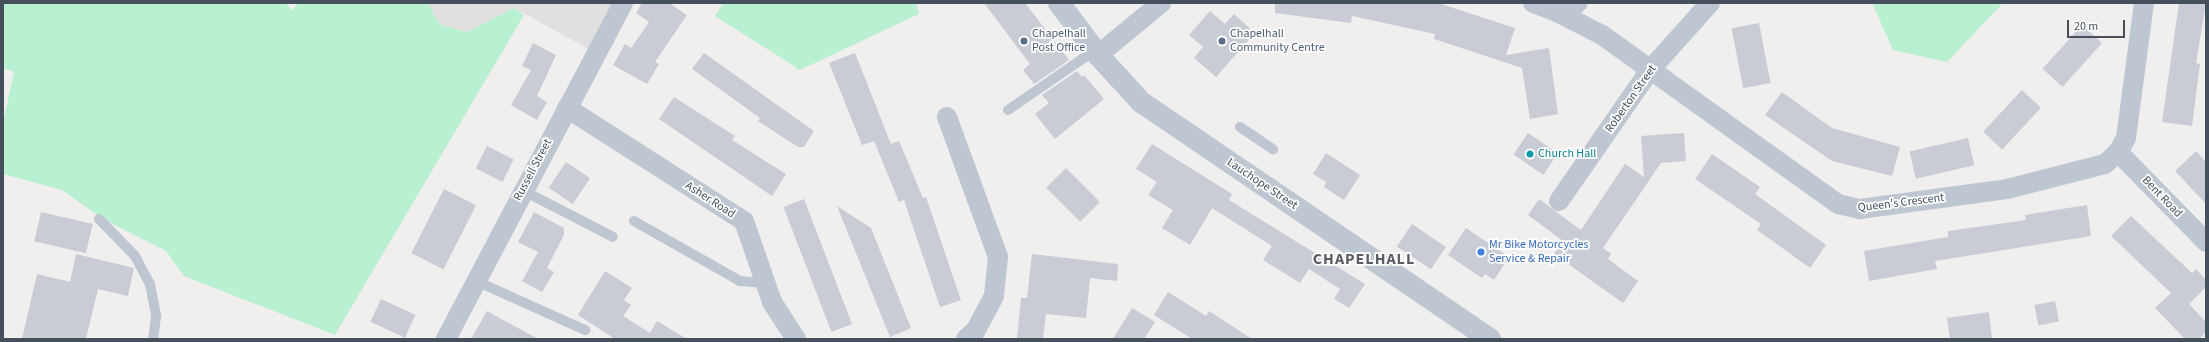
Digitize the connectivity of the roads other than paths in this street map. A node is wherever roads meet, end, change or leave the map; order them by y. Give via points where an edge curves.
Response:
1 (623, 3) edge
2 (1059, 3) edge
3 (1160, 3) edge
4 (1533, 3) edge
5 (1578, 3) edge
6 (1710, 3) edge
7 (2144, 3) edge
8 (1559, 13) junction
9 (1096, 53) junction
10 (1650, 70) junction
11 (568, 108) junction
12 (1008, 110) dead end
13 (947, 117) dead end
14 (1240, 127) dead end
15 (1273, 149) dead end
16 (2118, 152) junction
17 (522, 190) junction
18 (1559, 201) dead end
19 (99, 219) dead end
20 (634, 221) dead end
21 (613, 237) dead end
22 (2206, 242) edge
23 (476, 281) junction
24 (765, 283) junction
25 (585, 330) dead end
26 (153, 339) edge
27 (446, 339) edge
28 (796, 339) edge
29 (966, 339) edge
30 (1490, 339) edge

1 - 11 street, Russell Street
2 - 9 street, Lauchope Street
3 - 9 street
4 - 8 street, Queen's Crescent
5 - 8 street
6 - 10 street, Roberton Street
7 - 16 street, Queen's Crescent via 2126,138
8 - 10 street, Queen's Crescent via 1602,35
9 - 12 lane
9 - 30 street, Lauchope Street via 1141,102
10 - 16 street, Queen's Crescent via 1838,204 1850,208 1860,209 2007,189 2091,169 2105,164
10 - 18 street, Roberton Street
11 - 17 street, Russell Street
11 - 24 street, Asher Road via 744,221
13 - 29 street via 998,257 994,296 975,331
14 - 15 lane
16 - 22 street, Bent Road
17 - 21 lane
17 - 23 street, Russell Street
19 - 26 lane via 135,256 150,284 156,316
20 - 24 lane via 740,281
23 - 25 lane
23 - 27 street, Russell Street
24 - 28 street, Asher Road via 772,302

